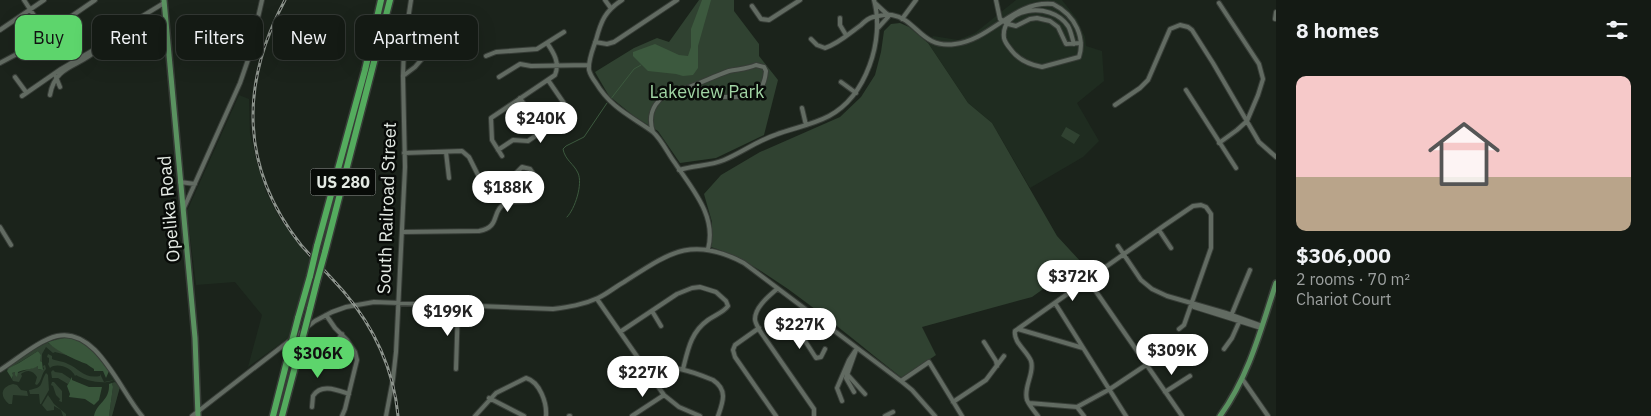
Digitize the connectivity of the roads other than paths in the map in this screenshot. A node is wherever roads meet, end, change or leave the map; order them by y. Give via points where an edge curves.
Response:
1 (24, 0) edge
2 (44, 0) edge
3 (95, 0) edge
4 (262, 0) edge
5 (381, 0) edge
6 (390, 0) edge
7 (411, 0) edge
8 (605, 0) edge
9 (622, 0) edge
10 (676, 0) edge
11 (790, 0) edge
12 (800, 0) edge
13 (916, 0) edge
14 (996, 0) edge
15 (874, 1) edge
16 (164, 2) edge
17 (1219, 2) dead end
18 (1023, 4) dead end
19 (793, 5) junction
20 (752, 6) dead end
21 (1018, 6) dead end
22 (610, 7) junction
23 (31, 9) junction
24 (1276, 12) edge
25 (35, 15) edge
26 (73, 15) edge
27 (144, 15) edge
28 (888, 16) junction
29 (877, 17) junction
30 (840, 18) dead end
31 (902, 19) junction
32 (1000, 19) junction
33 (1275, 19) dead end
34 (1008, 24) junction
35 (0, 30) edge
36 (876, 30) junction
37 (564, 32) dead end
38 (846, 36) junction
39 (811, 39) dead end
40 (595, 42) junction
41 (547, 43) junction
42 (1074, 44) junction
43 (1081, 44) junction
44 (92, 51) edge
45 (92, 53) edge
46 (15, 54) edge
47 (486, 56) dead end
48 (422, 60) edge
49 (0, 63) edge
50 (557, 65) junction
51 (589, 65) junction
52 (15, 76) dead end
53 (403, 76) junction
54 (56, 77) junction
55 (499, 77) dead end
56 (548, 80) junction
57 (841, 82) dead end
58 (60, 87) dead end
59 (680, 90) junction
60 (1186, 90) dead end
61 (26, 92) junction
62 (856, 93) junction
63 (50, 94) dead end
64 (22, 96) dead end
65 (520, 98) junction
66 (1115, 105) dead end
67 (802, 108) dead end
68 (1247, 121) junction
69 (806, 125) junction
70 (542, 131) junction
71 (653, 132) junction
72 (1219, 142) junction
73 (498, 150) junction
74 (446, 152) junction
75 (404, 153) junction
76 (502, 156) dead end
77 (1276, 157) edge
78 (1236, 168) dead end
79 (679, 170) junction
80 (515, 174) dead end
81 (479, 176) dead end
82 (450, 178) dead end
83 (180, 182) junction
84 (195, 184) junction
85 (183, 210) junction
86 (1, 230) edge
87 (1159, 230) junction
88 (402, 232) junction
89 (12, 245) dead end
90 (1118, 246) dead end
91 (1171, 248) dead end
92 (708, 249) junction
93 (1124, 254) junction
94 (1250, 270) dead end
95 (1088, 280) junction
96 (1276, 283) edge
97 (777, 288) junction
98 (597, 298) junction
99 (397, 302) junction
100 (1055, 303) junction
101 (1191, 303) junction
102 (458, 305) junction
103 (1269, 305) junction
104 (1276, 306) edge
105 (806, 310) junction
106 (652, 311) junction
107 (326, 315) junction
108 (1231, 317) junction
109 (1240, 319) junction
110 (662, 326) dead end
111 (1262, 326) junction
112 (759, 328) junction
113 (1018, 329) junction
114 (1179, 329) dead end
115 (620, 332) junction
116 (342, 334) junction
117 (984, 342) dead end
118 (857, 348) junction
119 (1084, 348) junction
120 (825, 349) dead end
121 (1224, 349) dead end
122 (1004, 356) dead end
123 (325, 358) dead end
124 (997, 366) junction
125 (1146, 366) junction
126 (456, 369) dead end
127 (683, 369) junction
128 (0, 370) edge
129 (647, 372) junction
130 (847, 374) junction
131 (1190, 376) dead end
132 (1243, 380) junction
133 (902, 381) junction
134 (1110, 389) junction
135 (854, 392) dead end
136 (1165, 392) junction
137 (349, 394) junction
138 (865, 394) dead end
139 (664, 395) junction
140 (198, 397) junction
141 (490, 398) junction
142 (842, 400) dead end
143 (953, 402) junction
144 (1029, 403) junction
145 (207, 404) junction
146 (312, 407) dead end
147 (1077, 407) junction
148 (893, 412) dead end
149 (198, 414) edge
150 (142, 416) edge
151 (192, 416) edge
152 (273, 416) edge
153 (282, 416) edge
154 (342, 416) edge
155 (386, 416) edge
156 (475, 416) edge
157 (524, 416) edge
158 (546, 416) edge
159 (632, 416) edge
160 (700, 416) edge
161 (718, 416) edge
162 (776, 416) edge
163 (814, 416) edge
164 (885, 416) edge
165 (935, 416) edge
166 (962, 416) edge
167 (1038, 416) edge
168 (1084, 416) edge
169 (1126, 416) edge
170 (1182, 416) edge
171 (1220, 416) edge
172 (1268, 416) edge

1 - 23 street
2 - 23 street
3 - 26 street
4 - 84 street via 244,70
5 - 152 highway, US 280, bridge
6 - 153 highway, US 280, bridge
7 - 53 street, South Railroad Street
8 - 22 street
9 - 22 street
10 - 40 street via 614,42
11 - 19 street
12 - 19 street
13 - 31 street
14 - 32 street
15 - 28 street
15 - 29 street
16 - 27 street
16 - 83 main road, Opelika Road
17 - 68 street via 1261,68 1262,82
18 - 43 street via 1044,2 1060,8 1075,23
19 - 20 street via 766,21
21 - 32 street
22 - 40 street
23 - 25 street
23 - 35 street
24 - 33 street
28 - 29 street
28 - 31 street
28 - 36 street
29 - 36 street
29 - 38 street via 870,18
30 - 38 street
31 - 32 street via 926,39 946,45 967,42
32 - 34 street
34 - 42 street via 1016,26 1037,18 1050,21 1058,27 1066,44
34 - 42 street via 1021,12 1047,10 1060,16 1068,26
34 - 43 street via 1004,38 1007,44 1019,58 1036,66 1079,57
36 - 62 street via 871,62
37 - 41 street
38 - 39 street via 826,48
40 - 51 street
41 - 47 street via 537,48
41 - 50 street via 554,52
42 - 43 street
44 - 61 street
45 - 54 street
46 - 49 street
48 - 53 street
50 - 51 street
50 - 55 street via 520,64
50 - 56 street via 555,75
51 - 71 street via 597,85 612,104
52 - 61 street
53 - 75 street, South Railroad Street
54 - 58 street
54 - 63 street
56 - 65 street
56 - 70 street via 570,112
57 - 62 street
59 - 59 street via 706,98 747,97 763,87 766,71 756,65 729,71
59 - 71 street via 664,95 652,108
60 - 72 street
61 - 64 street
62 - 69 street via 830,116
65 - 70 street
65 - 73 street via 491,118 491,137
66 - 68 street via 1144,85 1168,32 1180,25 1192,30
67 - 69 street
68 - 72 street
68 - 77 street via 1259,142
69 - 79 street via 768,138 724,160
70 - 73 street via 528,141 513,140
71 - 79 street
72 - 78 street
73 - 76 street
74 - 75 street
74 - 81 street via 465,153
74 - 82 street
75 - 88 street, South Railroad Street
79 - 92 street via 703,205 710,238
80 - 88 street via 522,168 530,169 541,185 540,193 531,201 503,205 489,228 479,231
83 - 84 street
83 - 85 main road, Opelika Road
84 - 85 street
85 - 140 main road, Opelika Road
86 - 89 street
87 - 91 street
87 - 93 street
87 - 101 street via 1193,206 1204,206 1211,214 1212,248
88 - 99 street, South Railroad Street
90 - 93 street
92 - 97 street via 744,263
92 - 98 street via 670,254
93 - 95 street
93 - 101 street via 1141,280 1152,289
94 - 108 street
95 - 100 street
95 - 125 street
96 - 103 main road
97 - 105 street
97 - 112 street via 757,311 755,320
98 - 102 street via 553,309
98 - 115 street
99 - 102 street
99 - 107 street via 360,304
99 - 155 street, South Railroad Street via 395,366
100 - 113 street
100 - 119 street
101 - 108 street
101 - 114 street via 1184,325
102 - 126 street
103 - 104 street
103 - 111 main road
105 - 118 street
105 - 120 street via 798,320 798,330 816,358 821,357
106 - 110 street
106 - 115 street
106 - 127 street via 692,288 716,292 726,301 728,306 695,332
107 - 116 street
107 - 145 street
108 - 109 street
109 - 111 street
109 - 121 street
111 - 132 main road
112 - 162 street via 735,345 733,350
112 - 163 street via 814,410
113 - 119 street
113 - 144 street via 1014,336 1032,365 1026,395
115 - 129 street
116 - 123 street
116 - 137 street via 351,344 357,360
117 - 124 street
118 - 130 street
118 - 133 street
118 - 142 street via 837,388
119 - 134 street
122 - 124 street
124 - 143 street via 986,380
125 - 134 street
125 - 136 street
127 - 129 street via 664,367
127 - 161 street via 713,380 721,388 724,398
128 - 150 street via 57,336 84,340 95,349
129 - 139 street
130 - 135 street
130 - 138 street
131 - 136 street
132 - 171 main road
132 - 172 street
133 - 143 street via 929,362
133 - 165 street
134 - 147 street
134 - 169 street
136 - 170 street
137 - 146 street via 320,389 313,396
137 - 154 street
139 - 159 street
139 - 160 street via 679,407
140 - 145 street
140 - 149 main road, Opelika Road
141 - 156 street
141 - 157 street
141 - 158 street via 523,378 528,379 544,398
143 - 166 street
144 - 147 street
144 - 167 street
145 - 149 street
147 - 168 street
148 - 164 street
149 - 151 street

